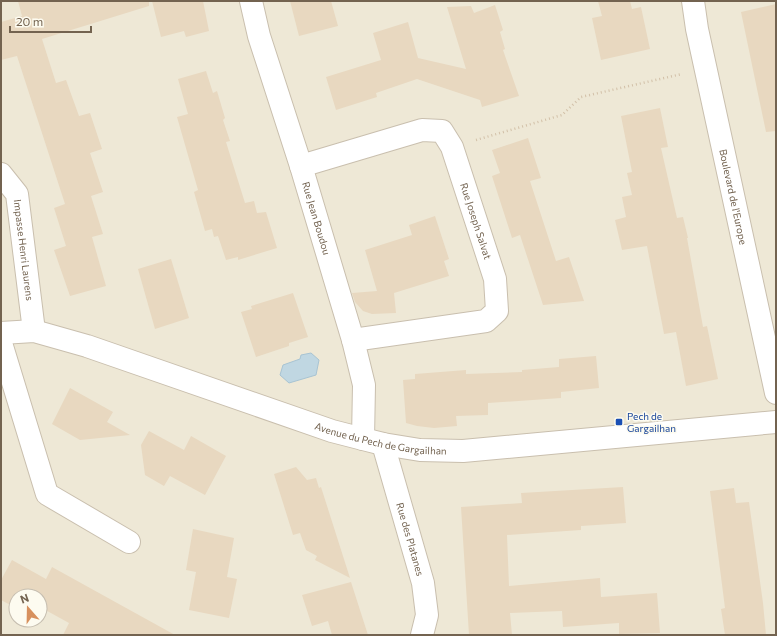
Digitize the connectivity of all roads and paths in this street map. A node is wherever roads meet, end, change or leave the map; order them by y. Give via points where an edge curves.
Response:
1 (251, 1) edge
2 (693, 1) edge
3 (706, 69) junction
4 (452, 147) junction
5 (302, 166) junction
6 (1, 174) edge
7 (34, 331) junction
8 (1, 333) edge
9 (353, 340) junction
10 (1, 343) edge
11 (776, 393) edge
12 (776, 422) edge
13 (373, 442) junction
14 (129, 542) dead end
15 (422, 635) edge

1 - 5 street, Rue Jean Boudou via 259,36
2 - 3 street, Boulevard de l'Europe
3 - 4 path via 581,97 562,115
3 - 11 street, Boulevard de l'Europe
4 - 5 street, Rue Joseph Salvat via 442,132 422,130
4 - 9 street, Rue Joseph Salvat via 495,279 497,311 486,321
5 - 9 street, Rue Jean Boudou
6 - 7 street, Impasse Henri Laurens via 17,194
7 - 8 street, Avenue du Pech de Gargailhan
7 - 13 street, Avenue du Pech de Gargailhan via 86,346 332,431
9 - 13 street, Rue Jean Boudou via 364,385
10 - 14 street via 47,494
12 - 13 street, Avenue du Pech de Gargailhan via 464,451 420,450
13 - 15 street, Rue des Platanes via 423,583 427,615

